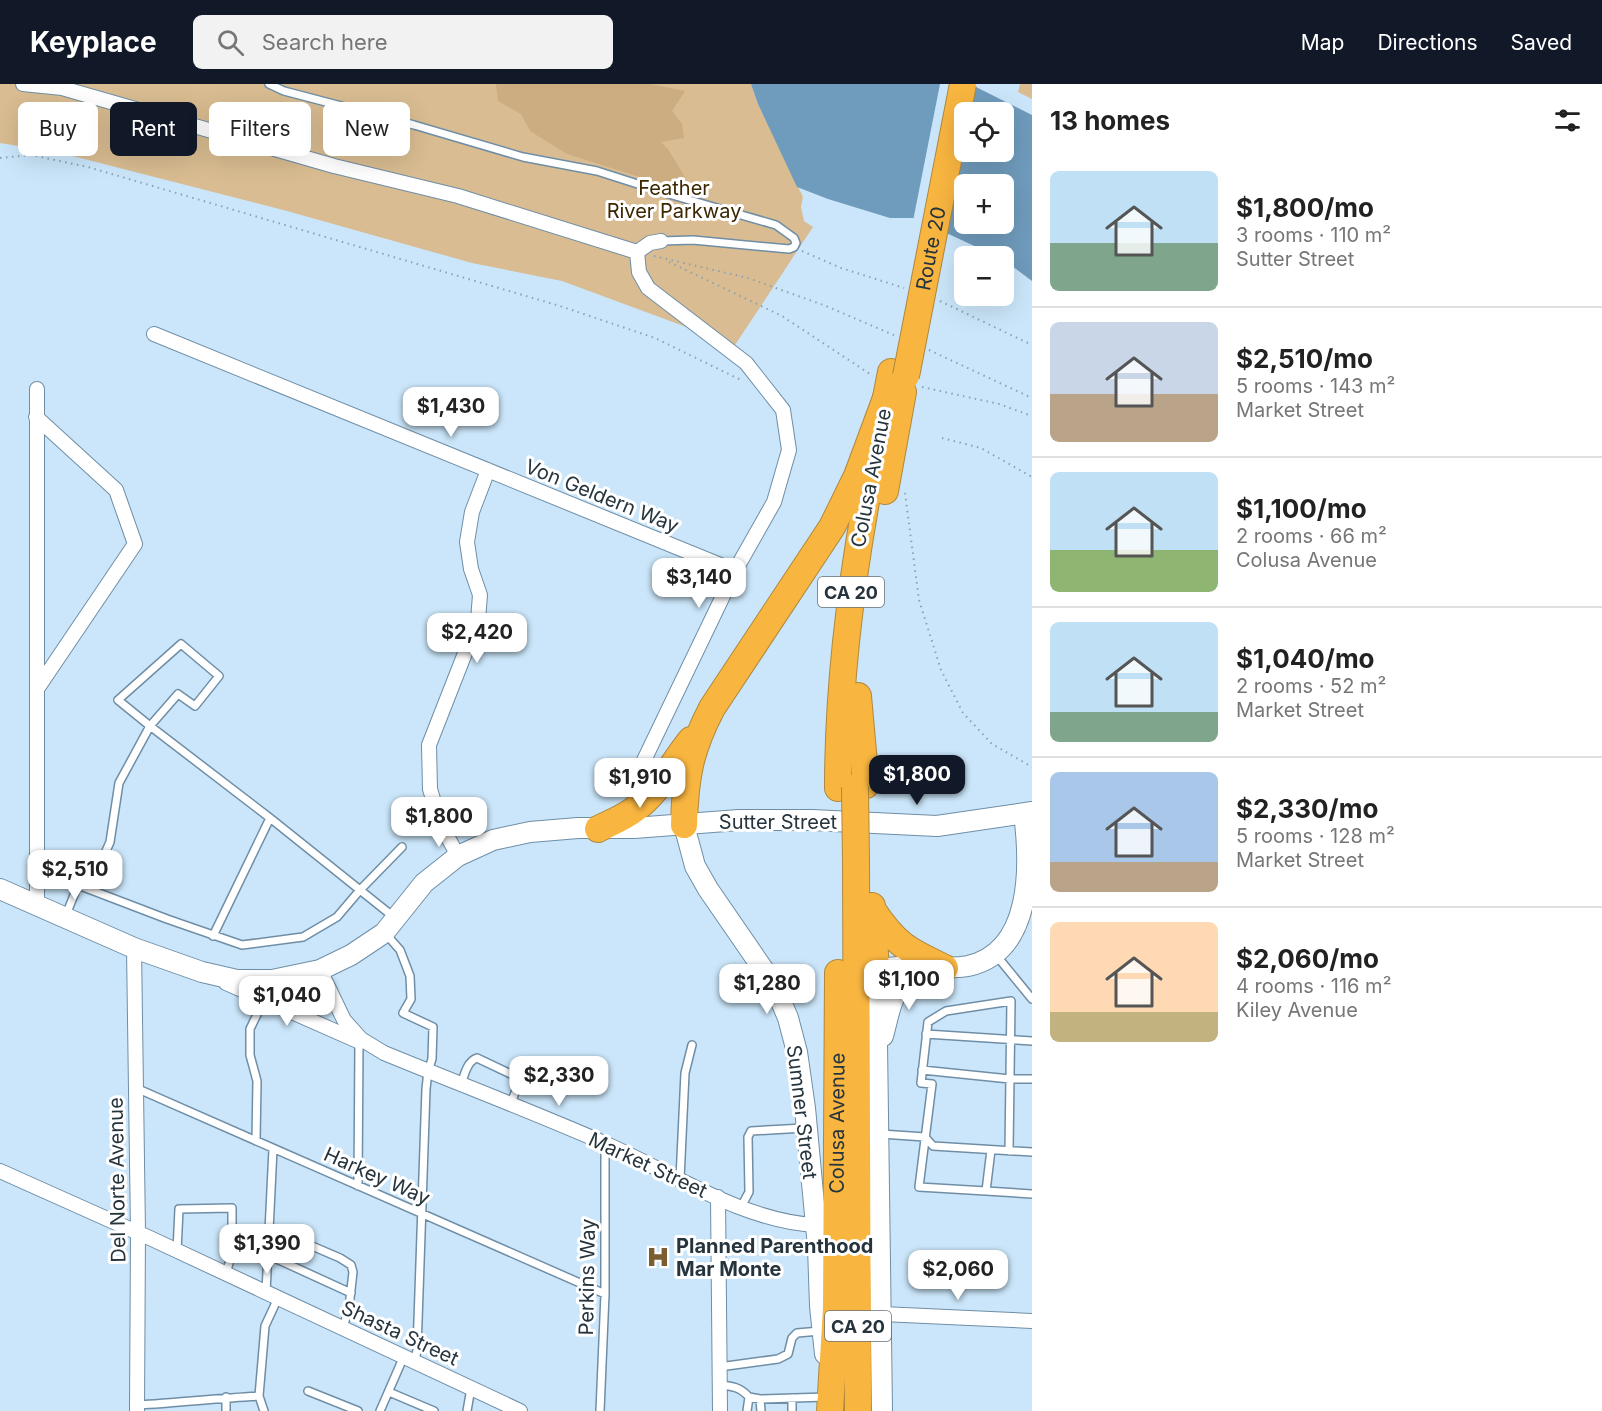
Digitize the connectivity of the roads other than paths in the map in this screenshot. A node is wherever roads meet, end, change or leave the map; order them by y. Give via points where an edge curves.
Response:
1 (23, 84) edge
2 (269, 84) edge
3 (948, 84) edge
4 (963, 84) edge
5 (661, 240) joint
6 (637, 252) junction
7 (154, 333) dead end
8 (897, 378) junction
9 (37, 388) dead end
10 (886, 398) junction
11 (36, 417) junction
12 (488, 470) junction
13 (735, 571) junction
14 (37, 689) junction
15 (150, 726) junction
16 (701, 729) junction
17 (635, 779) dead end
18 (853, 787) junction
19 (1028, 813) edge
20 (270, 818) junction
21 (684, 825) junction
22 (598, 829) junction
23 (402, 847) dead end
24 (458, 856) junction
25 (854, 860) junction
26 (89, 889) junction
27 (0, 890) edge
28 (360, 890) junction
29 (37, 905) junction
30 (872, 909) junction
31 (1028, 910) edge
32 (65, 917) junction
33 (390, 925) junction
34 (213, 936) junction
35 (134, 948) junction
36 (996, 955) junction
37 (945, 968) junction
38 (876, 969) junction
39 (320, 970) junction
40 (202, 972) junction
41 (1032, 999) edge
42 (264, 1000) junction
43 (926, 1034) junction
44 (359, 1040) junction
45 (1010, 1041) junction
46 (1032, 1041) edge
47 (692, 1045) dead end
48 (878, 1055) junction
49 (922, 1070) junction
50 (428, 1071) junction
51 (1010, 1079) junction
52 (1032, 1079) edge
53 (460, 1084) junction
54 (136, 1088) junction
55 (510, 1105) junction
56 (807, 1128) junction
57 (878, 1133) junction
58 (925, 1137) junction
59 (256, 1141) junction
60 (605, 1143) junction
61 (273, 1149) junction
62 (991, 1150) junction
63 (1010, 1151) junction
64 (1032, 1152) edge
65 (0, 1171) edge
66 (680, 1179) junction
67 (358, 1186) junction
68 (987, 1191) junction
69 (1032, 1194) edge
70 (718, 1197) junction
71 (741, 1207) junction
72 (422, 1214) junction
73 (815, 1225) junction
74 (270, 1228) junction
75 (138, 1232) junction
76 (177, 1251) junction
77 (268, 1255) junction
78 (226, 1273) junction
79 (351, 1293) junction
80 (605, 1294) junction
81 (272, 1295) junction
82 (882, 1314) junction
83 (1032, 1321) edge
84 (343, 1328) junction
85 (823, 1330) junction
86 (409, 1359) junction
87 (719, 1366) junction
88 (720, 1386) junction
89 (471, 1388) junction
90 (308, 1391) dead end
91 (389, 1392) junction
92 (259, 1396) junction
93 (226, 1397) junction
94 (748, 1397) junction
95 (792, 1398) junction
96 (760, 1399) junction
97 (830, 1400) edge
98 (188, 1402) junction
99 (137, 1408) edge
100 (188, 1411) edge
101 (226, 1411) edge
102 (264, 1411) edge
103 (358, 1411) edge
104 (380, 1411) edge
105 (434, 1411) edge
106 (467, 1411) edge
107 (520, 1411) edge
108 (600, 1411) edge
109 (720, 1411) edge
110 (747, 1411) edge
111 (761, 1411) edge
112 (792, 1411) edge
113 (858, 1411) edge
114 (882, 1411) edge

1 - 6 street via 62,88 458,196
2 - 5 lane via 523,157 597,171 776,225 796,243 789,249
3 - 8 highway, Route 20 / CA 20
4 - 8 highway, Route 20 / CA 20, bridge
5 - 6 street
6 - 13 street via 639,272 648,288 746,363 783,410 789,450 774,502
7 - 12 street, Von Geldern Way
8 - 10 highway, Colusa Avenue / CA 20
8 - 18 highway, Colusa Avenue / CA 20 via 870,580
9 - 11 street
10 - 16 highway via 857,476 832,527
10 - 18 highway, Colusa Avenue / CA 20 via 861,527 840,700
11 - 14 street
11 - 14 street via 116,490 135,544
12 - 13 street, Von Geldern Way
12 - 24 street via 472,512 467,542 480,595 478,620 429,745 430,789 440,823
13 - 17 street
14 - 29 street
15 - 15 lane via 118,700 181,644 219,676 195,706 178,694
15 - 20 lane
15 - 26 lane via 120,783 110,842
16 - 21 highway via 690,757
16 - 22 highway via 644,801
18 - 25 highway, Colusa Avenue / CA 20, bridge
19 - 21 main road, Sutter Street via 937,826 812,820
19 - 31 main road
20 - 28 lane
20 - 34 lane
21 - 22 main road, Sutter Street
21 - 56 main road, Sumner Street via 695,866 774,984 788,1018
22 - 24 main road, Sutter Street via 530,832 493,840
23 - 28 lane
24 - 33 main road, Sutter Street via 424,883
25 - 30 highway
25 - 97 highway, Colusa Avenue / CA 20
25 - 113 highway, Colusa Avenue / CA 20
26 - 32 lane via 78,885
26 - 34 lane
27 - 29 main road, Market Street
28 - 33 lane
28 - 34 lane via 337,917 303,937 242,945
29 - 32 main road, Market Street
30 - 37 highway via 900,944
30 - 38 highway
31 - 36 main road
32 - 35 main road, Market Street
33 - 39 main road, Sutter Street via 351,955
33 - 50 lane via 410,976 411,999 403,1013 433,1027
35 - 40 main road, Market Street
35 - 54 street, Del Norte Avenue
36 - 37 main road via 981,963
36 - 41 lane
37 - 38 main road
37 - 48 main road via 910,978 899,987
38 - 48 main road, Colusa Avenue
39 - 40 main road, Market Street via 272,980 237,980
39 - 44 street, Market Street via 344,1020
40 - 42 street, Market Street
42 - 44 street, Market Street
42 - 59 lane via 250,1029 250,1055 257,1081
43 - 45 lane
43 - 45 lane via 928,1022 946,1011 1011,1001
43 - 49 lane
44 - 50 street, Market Street
44 - 67 lane
45 - 46 lane
45 - 51 lane
47 - 66 lane via 685,1073
48 - 57 main road, Colusa Avenue
49 - 51 lane
49 - 58 lane via 921,1083 932,1084
50 - 53 street, Market Street
50 - 72 lane
51 - 52 lane
51 - 63 lane
53 - 55 street, Market Street
53 - 55 lane via 469,1064 477,1058 515,1076 518,1081
54 - 59 lane, Harkey Way
54 - 75 street, Del Norte Avenue
55 - 60 street, Market Street
56 - 71 lane via 751,1131 749,1192
56 - 73 main road, Sumner Street
57 - 58 lane
57 - 82 main road, Colusa Avenue
58 - 62 lane via 933,1146
58 - 68 lane via 919,1187
59 - 61 lane, Harkey Way
60 - 66 street, Market Street
60 - 80 lane, Perkins Way
61 - 67 lane, Harkey Way
61 - 74 lane
62 - 63 lane
62 - 68 lane
63 - 64 lane
65 - 75 street, Shasta Street
66 - 70 street, Market Street
67 - 72 lane, Harkey Way
68 - 69 lane
70 - 71 street, Market Street
70 - 87 street
71 - 73 street, Market Street via 772,1219
72 - 80 lane, Harkey Way
72 - 86 lane via 417,1350
73 - 85 main road, Sumner Street
74 - 77 lane
74 - 79 lane via 351,1265
75 - 76 street, Shasta Street
75 - 99 street, Del Norte Avenue
76 - 78 street, Shasta Street
76 - 78 lane via 179,1209 232,1208 232,1254
77 - 79 lane
77 - 81 lane
78 - 81 street, Shasta Street
79 - 84 lane
80 - 108 lane, Perkins Way
81 - 84 street, Shasta Street
81 - 92 lane
82 - 83 street
82 - 114 main road, Colusa Avenue
84 - 86 street, Shasta Street
85 - 87 lane via 797,1333 788,1354 778,1359
85 - 97 main road, Sumner Street
86 - 89 street, Shasta Street
86 - 91 lane
87 - 88 street
88 - 94 lane via 733,1386
88 - 109 street
89 - 106 lane
89 - 107 street, Shasta Street
90 - 103 lane
91 - 104 lane
91 - 105 lane
92 - 93 lane
92 - 102 lane
93 - 98 lane
93 - 101 lane
94 - 96 lane
94 - 110 lane
95 - 96 lane
95 - 97 lane
95 - 112 lane
96 - 111 lane
98 - 99 lane
98 - 100 lane

